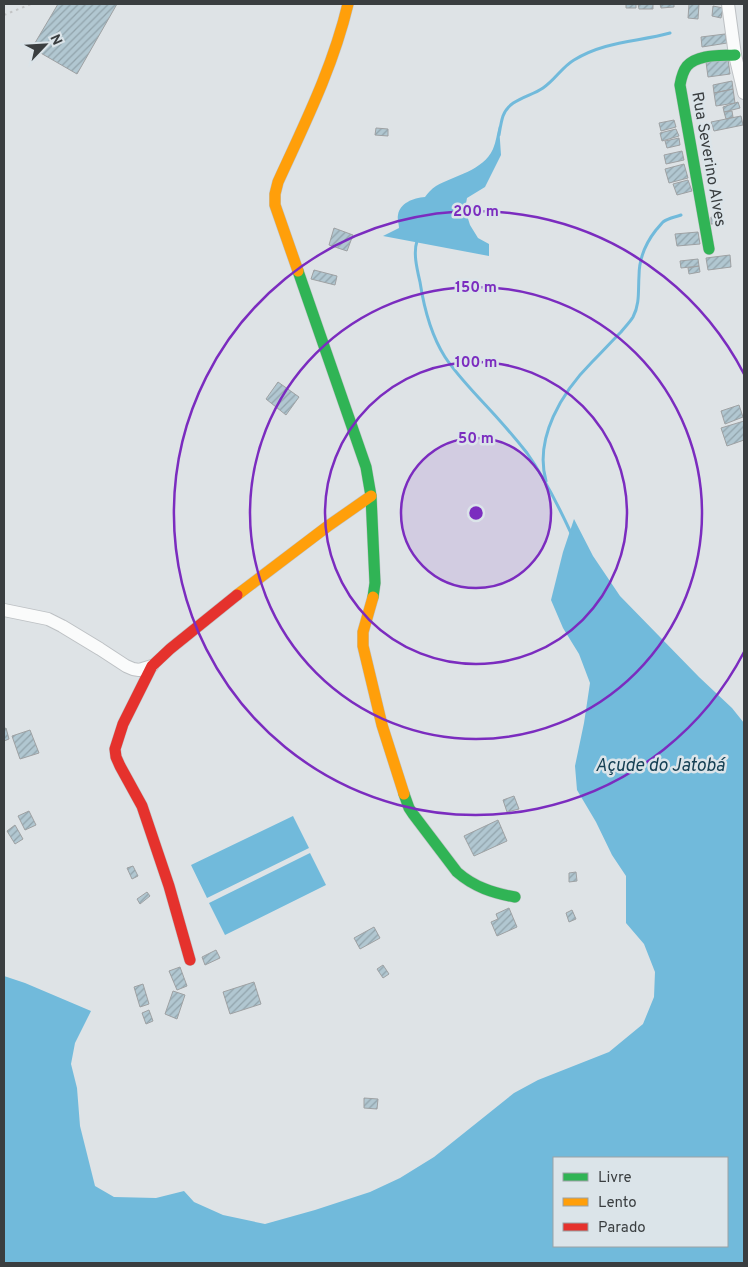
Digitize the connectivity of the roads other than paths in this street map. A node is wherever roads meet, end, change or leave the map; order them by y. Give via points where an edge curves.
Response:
1 (348, 4) edge
2 (728, 4) edge
3 (735, 55) junction
4 (744, 93) edge
5 (709, 249) dead end
6 (371, 496) junction
7 (4, 610) edge
8 (152, 666) junction
9 (515, 897) dead end
10 (190, 960) dead end

1 - 6 street via 331,66 278,182 275,204 366,467
2 - 3 street
3 - 4 street
3 - 5 street, Rua Severino Alves via 696,60 682,75 680,85
6 - 8 street via 205,620
6 - 9 street via 375,583 364,623 364,646 382,725 405,798 456,872 473,885
7 - 8 street via 48,619 133,669
8 - 10 street via 123,724 115,749 116,757 142,806 170,886

